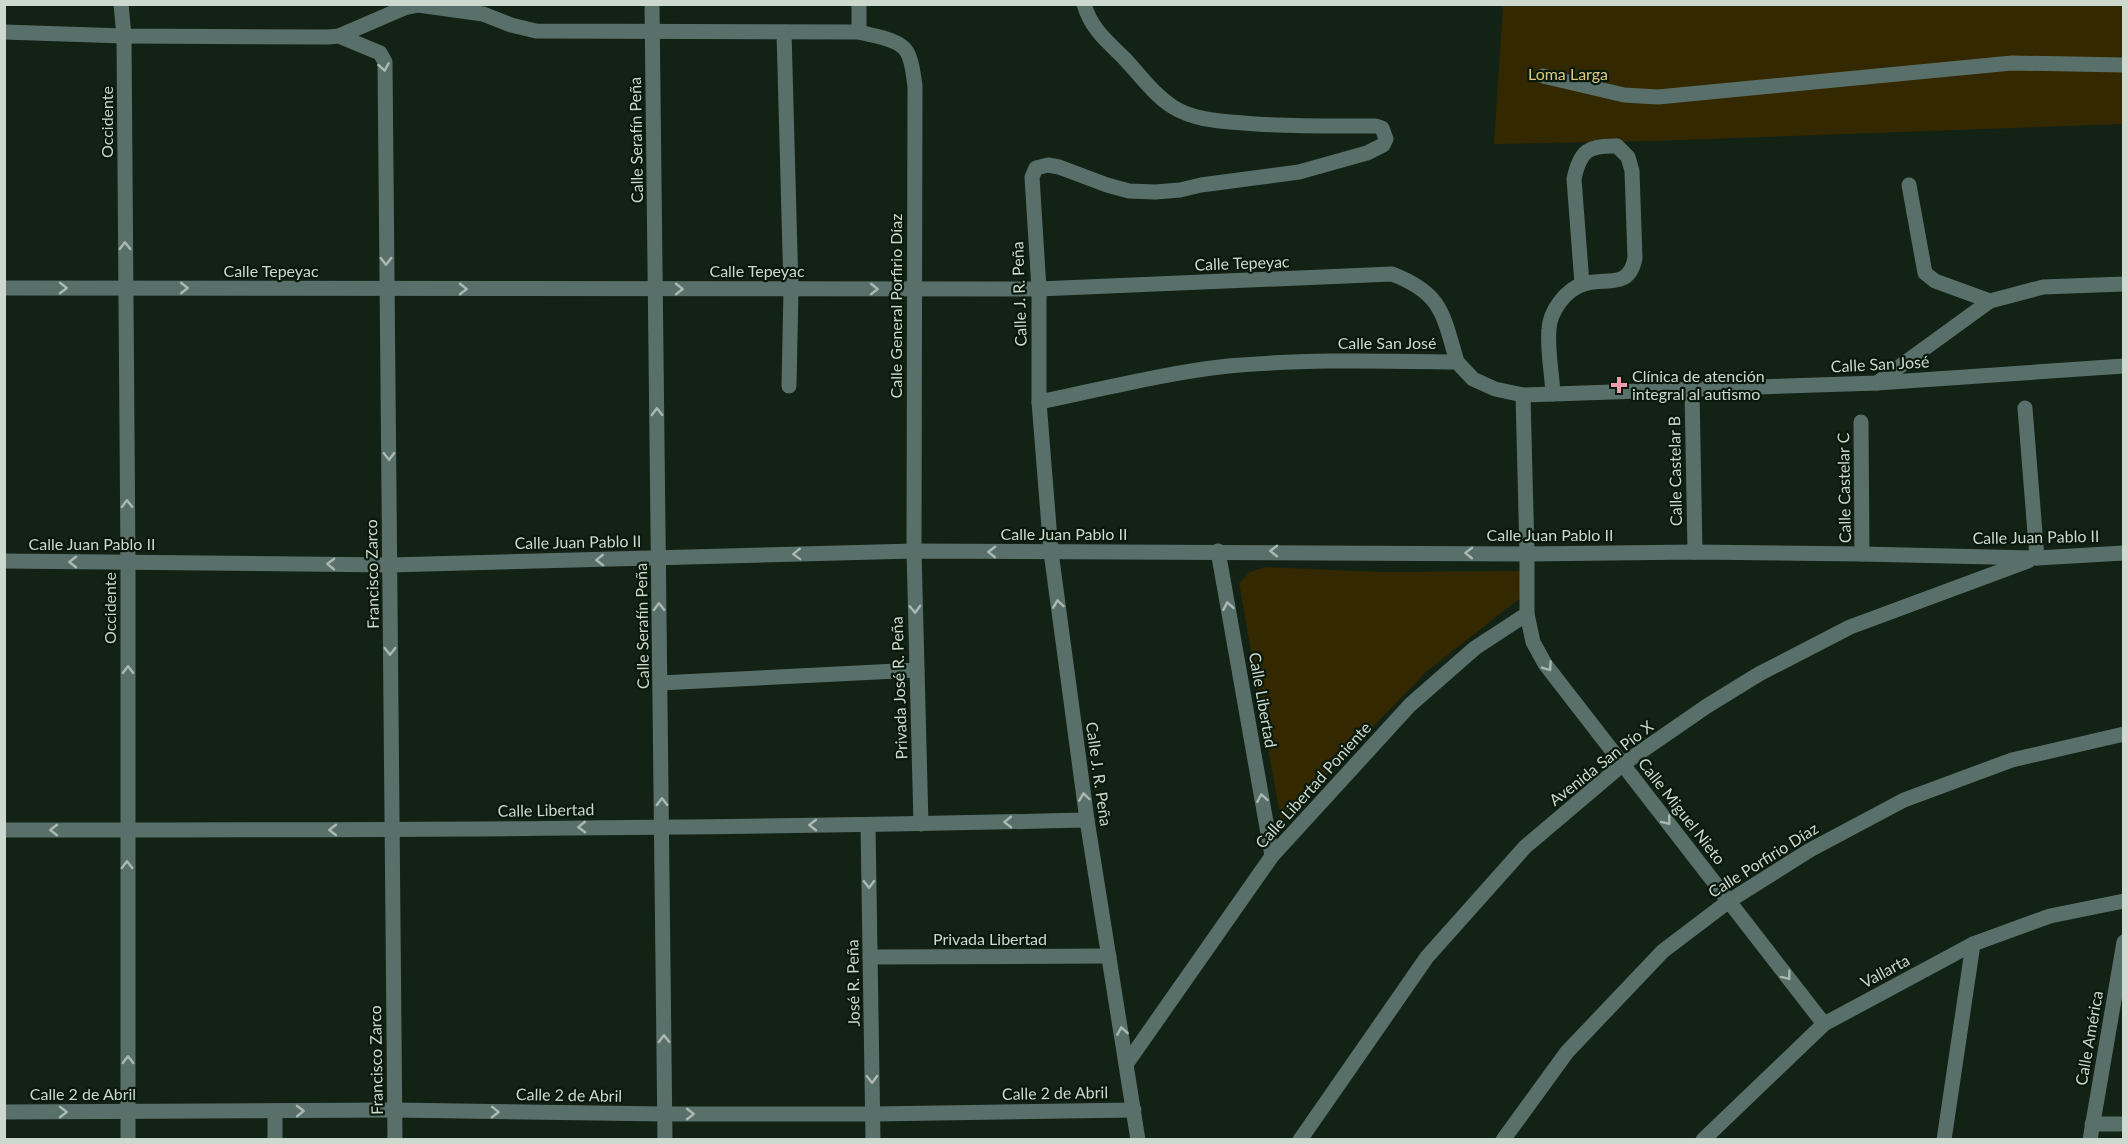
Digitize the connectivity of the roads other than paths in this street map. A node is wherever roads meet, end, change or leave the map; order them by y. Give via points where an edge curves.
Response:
1 (121, 4) edge
2 (652, 4) edge
3 (859, 4) edge
4 (1084, 4) edge
5 (380, 11) edge
6 (4, 32) edge
7 (652, 32) junction
8 (784, 32) junction
9 (859, 32) junction
10 (124, 36) junction
11 (339, 36) junction
12 (2124, 65) edge
13 (1543, 76) dead end
14 (1909, 185) dead end
15 (1582, 284) junction
16 (2124, 284) edge
17 (4, 288) edge
18 (125, 288) junction
19 (387, 289) junction
20 (656, 289) junction
21 (792, 289) junction
22 (914, 289) junction
23 (1039, 289) junction
24 (1990, 301) junction
25 (1457, 362) junction
26 (2124, 366) edge
27 (1877, 383) junction
28 (789, 386) dead end
29 (1692, 389) junction
30 (1553, 394) junction
31 (1523, 395) junction
32 (1039, 402) junction
33 (2025, 408) dead end
34 (1861, 422) dead end
35 (914, 550) junction
36 (1218, 551) junction
37 (1051, 552) junction
38 (1695, 552) junction
39 (2124, 553) edge
40 (1527, 554) junction
41 (1862, 554) junction
42 (659, 558) junction
43 (2037, 558) junction
44 (4, 561) edge
45 (128, 562) junction
46 (390, 565) junction
47 (1527, 614) junction
48 (917, 670) junction
49 (660, 683) junction
50 (2124, 734) edge
51 (1623, 765) junction
52 (1087, 820) junction
53 (921, 824) junction
54 (868, 825) junction
55 (662, 826) junction
56 (4, 830) edge
57 (127, 830) junction
58 (392, 830) junction
59 (1272, 856) junction
60 (1729, 901) junction
61 (2124, 902) edge
62 (2124, 942) edge
63 (1973, 944) junction
64 (1109, 956) junction
65 (870, 957) junction
66 (1824, 1024) junction
67 (1127, 1064) junction
68 (394, 1110) junction
69 (1134, 1110) junction
70 (275, 1111) junction
71 (4, 1112) edge
72 (129, 1112) junction
73 (665, 1114) junction
74 (873, 1114) junction
75 (2124, 1124) edge
76 (2091, 1132) edge
77 (128, 1140) edge
78 (275, 1140) edge
79 (394, 1140) edge
80 (665, 1140) edge
81 (873, 1140) edge
82 (1138, 1140) edge
83 (1300, 1140) edge
84 (1503, 1140) edge
85 (1703, 1140) edge
86 (1944, 1140) edge

1 - 10 street, Occidente
2 - 7 street, Calle Serafín Peña
3 - 9 street
4 - 23 street, Calle J. R. Peña via 1093,28 1157,94 1184,113 1202,119 1279,127 1376,126 1382,128 1386,139 1383,145 1367,153 1299,172 1172,191 1129,191 1059,167 1036,168 1032,190
5 - 7 street via 418,5 483,14 536,32
5 - 11 street
6 - 10 street
7 - 8 street
7 - 20 street, Calle Serafín Peña
8 - 9 street
8 - 21 street
9 - 22 street, Calle General Porfirio Díaz via 897,44 907,51 911,61 915,86
10 - 11 street
18 -> 10 street, Occidente
11 -> 19 street, Francisco Zarco via 380,53 385,62
12 - 13 street via 2012,63 1658,97 1624,94
14 - 24 street via 1925,273 1935,281
15 - 15 street via 1574,179 1577,163 1586,151 1617,146 1628,157 1632,171 1633,268 1617,281
15 - 30 street via 1562,298 1549,328
16 - 24 street via 2043,287
17 -> 18 street, Calle Tepeyac
18 -> 19 street, Calle Tepeyac
45 -> 18 street, Occidente
19 -> 20 street, Calle Tepeyac
19 -> 46 street, Francisco Zarco
20 -> 21 street, Calle Tepeyac
42 -> 20 street, Calle Serafín Peña
21 -> 22 street, Calle Tepeyac
21 - 28 street
22 - 23 street, Calle Tepeyac
22 - 35 street, Calle General Porfirio Díaz
23 - 25 street, Calle Tepeyac via 1392,274 1413,282 1430,295 1443,315
23 - 32 street, Calle J. R. Peña
24 - 27 street
25 - 31 street, Calle San José via 1473,380
25 - 32 street, Calle San José via 1329,361 1228,366
26 - 27 street, Calle San José
27 - 29 street, Calle San José
29 - 30 street, Calle San José
29 - 38 street, Calle Castelar B
30 - 31 street, Calle San José
31 - 40 street
32 - 37 street, Calle J. R. Peña
33 - 43 street
34 - 41 street, Calle Castelar C
37 -> 35 street, Calle Juan Pablo II
35 -> 42 street, Calle Juan Pablo II
35 -> 48 street, Privada José R. Peña
36 - 37 street, Calle Juan Pablo II
40 -> 36 street, Calle Juan Pablo II
59 -> 36 street, Calle Libertad
52 -> 37 street, Calle J. R. Peña
38 - 40 street, Calle Juan Pablo II
38 - 41 street, Calle Juan Pablo II
39 - 43 street, Calle Juan Pablo II
40 - 47 street
41 - 43 street, Calle Juan Pablo II
42 -> 46 street, Calle Juan Pablo II
49 -> 42 street, Calle Serafín Peña
43 - 51 street, Avenida San Pío X via 1850,627 1758,674
45 -> 44 street, Calle Juan Pablo II
46 -> 45 street, Calle Juan Pablo II
57 -> 45 street, Occidente
46 -> 58 street, Francisco Zarco
47 -> 51 street, Calle Miguel Nieto via 1533,642 1545,664
47 - 59 street, Calle Libertad Poniente via 1475,648 1410,705
48 - 49 street
48 - 53 street, Privada José R. Peña
55 -> 49 street, Calle Serafín Peña
50 - 60 street, Calle Porfirio Díaz via 2012,760 1904,800 1810,850
51 -> 60 street, Calle Miguel Nieto
51 - 83 street, Avenida San Pío X via 1525,847 1427,957
52 -> 53 street, Calle Libertad
52 - 64 street, Calle J. R. Peña
53 - 54 street, Calle Libertad
54 -> 55 street, Calle Libertad
54 -> 65 street, José R. Peña
55 -> 58 street, Calle Libertad
73 -> 55 street, Calle Serafín Peña
57 -> 56 street, Calle Libertad
58 -> 57 street, Calle Libertad
72 -> 57 street, Occidente
58 - 68 street, Francisco Zarco
59 - 67 street, Calle Libertad Poniente
60 -> 66 street, Calle Miguel Nieto
60 - 84 street, Calle Porfirio Díaz via 1663,951 1567,1052
61 - 63 street, Vallarta via 2050,916
62 - 76 street, Calle América
63 - 66 street, Vallarta
63 - 86 street
64 - 65 street, Privada Libertad
67 -> 64 street, Calle J. R. Peña
65 -> 74 street, José R. Peña
66 - 85 street, Vallarta
67 - 69 street, Calle J. R. Peña
70 -> 68 street, Calle 2 de Abril
68 -> 73 street, Calle 2 de Abril
68 - 79 street, Francisco Zarco
69 - 74 street, Calle 2 de Abril
69 - 82 street, Calle J. R. Peña
70 - 72 street, Calle 2 de Abril
70 - 78 street
71 -> 72 street, Calle 2 de Abril
72 - 77 street, Occidente
73 -> 74 street, Calle 2 de Abril
73 - 80 street, Calle Serafín Peña
74 - 81 street, José R. Peña
75 - 76 street

